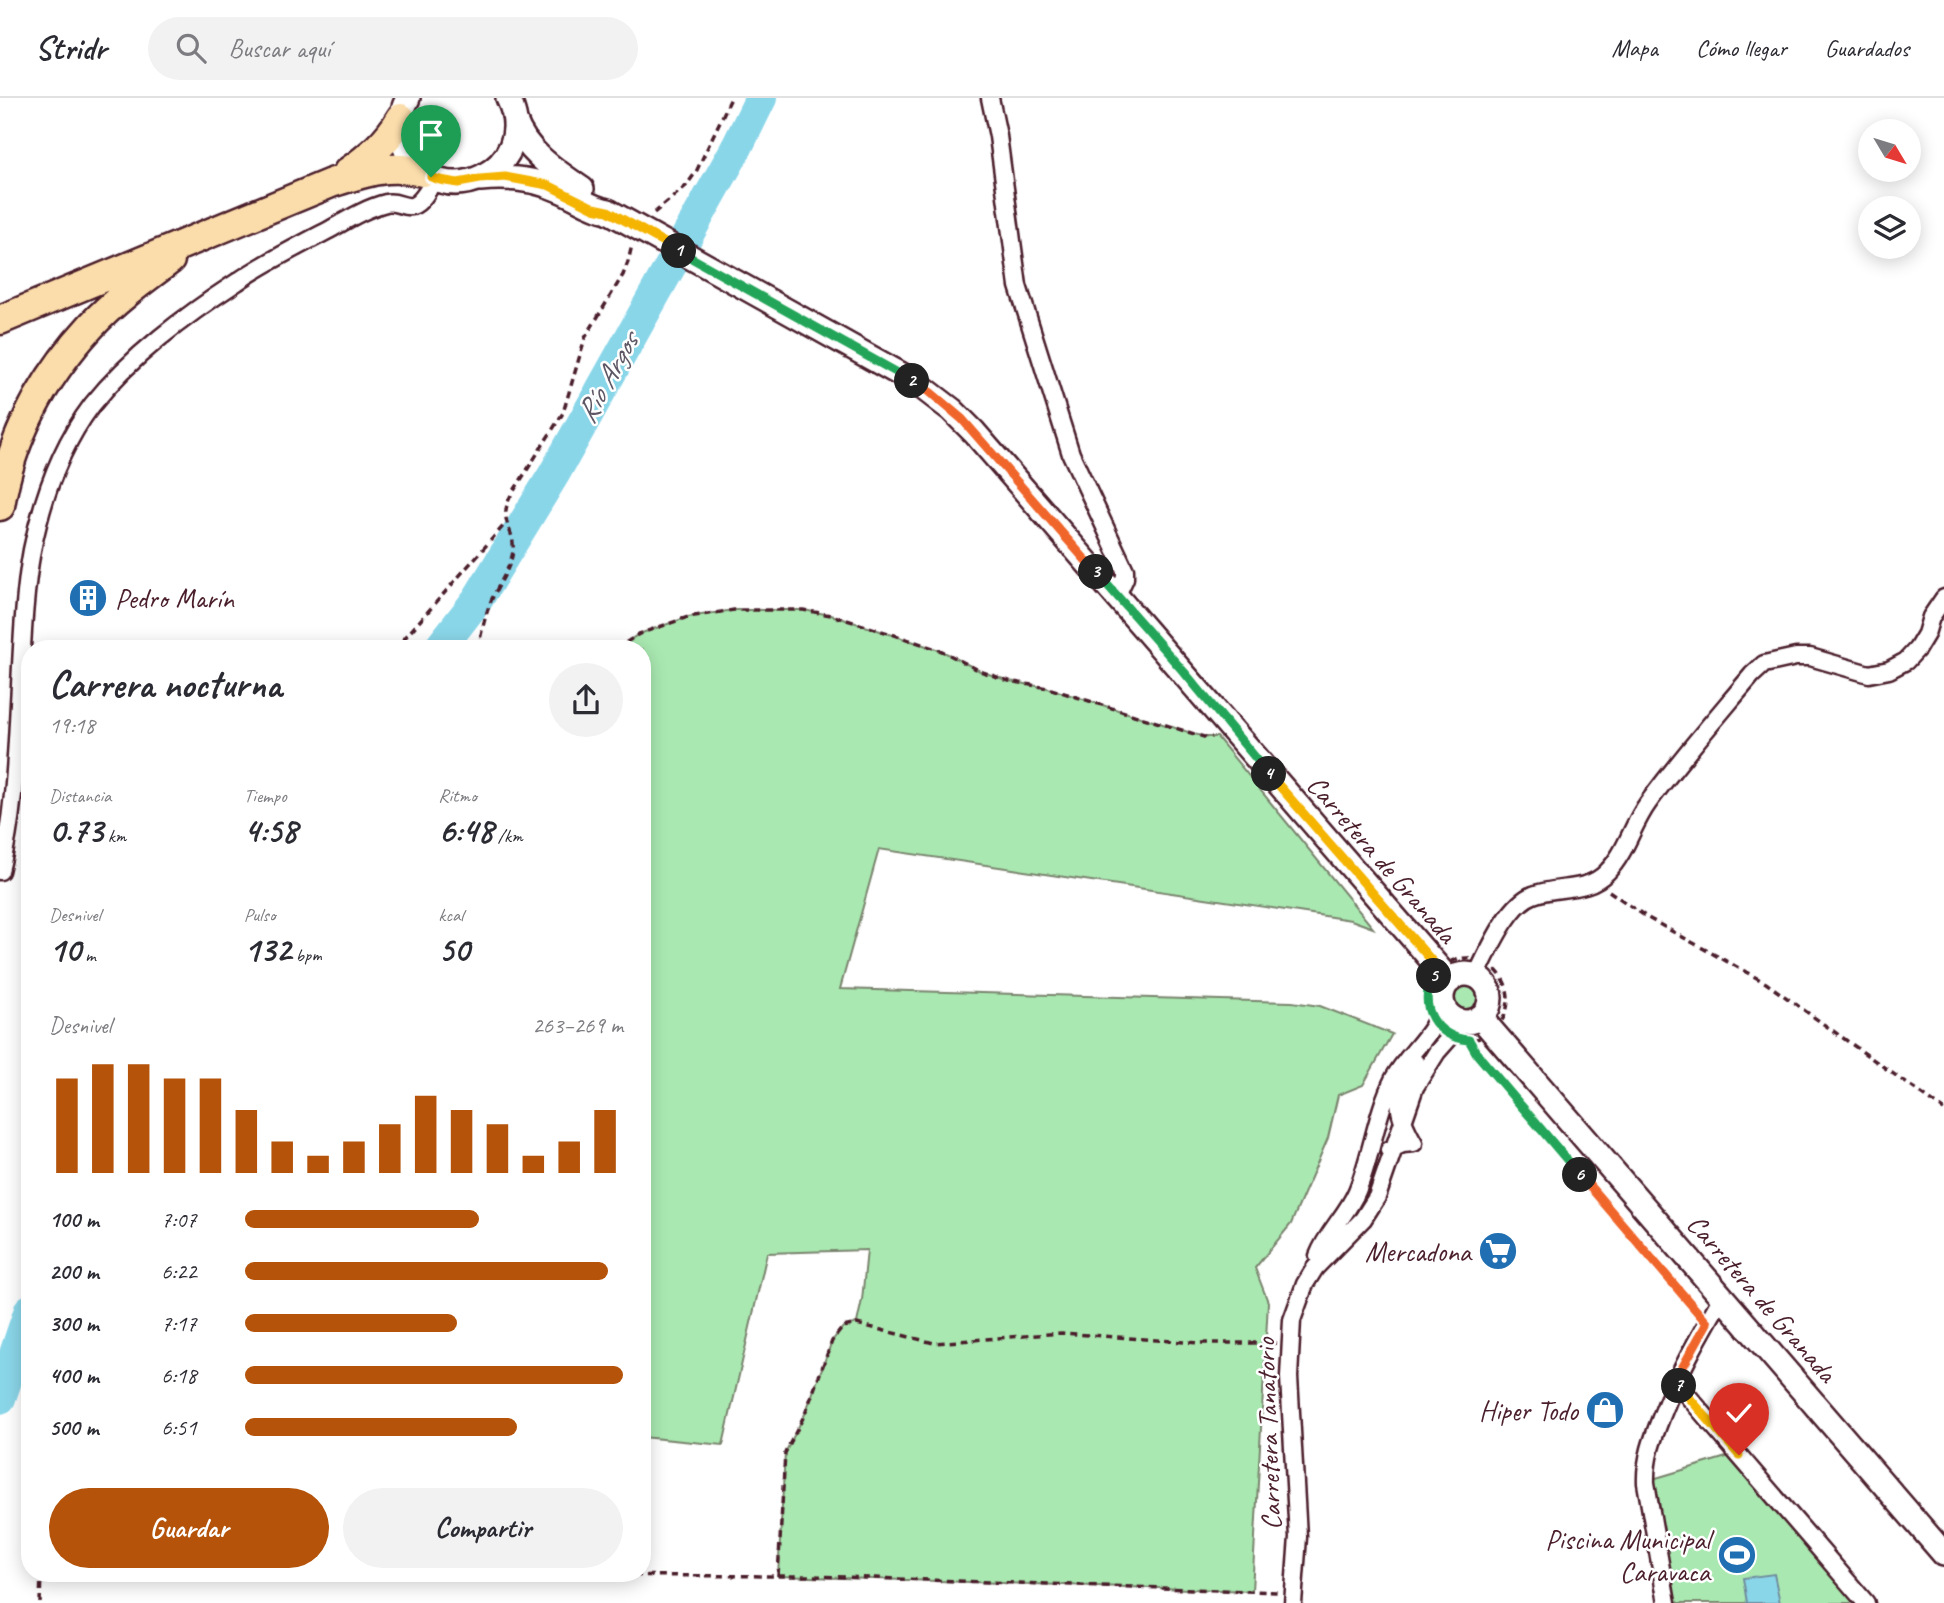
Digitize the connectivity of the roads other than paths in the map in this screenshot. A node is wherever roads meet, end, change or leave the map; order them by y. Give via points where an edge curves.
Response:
1 (508, 98) edge
2 (990, 98) edge
3 (404, 108) edge
4 (515, 121) junction
5 (429, 175) junction
6 (480, 179) junction
7 (331, 183) junction
8 (608, 211) junction
9 (205, 235) junction
10 (0, 320) edge
11 (0, 506) edge
12 (1117, 596) junction
13 (1944, 598) edge
14 (23, 640) edge
15 (21, 680) edge
16 (0, 871) edge
17 (1480, 969) junction
18 (1444, 984) junction
19 (1431, 1029) junction
20 (1472, 1029) junction
21 (1403, 1122) junction
22 (1395, 1147) junction
23 (1335, 1228) junction
24 (1315, 1268) junction
25 (1722, 1297) junction
26 (1675, 1381) junction
27 (1944, 1554) edge
28 (1293, 1598) edge
29 (1667, 1603) edge
30 (1866, 1603) edge

1 - 4 main road
2 - 12 street via 1018,286 1071,454 1125,570
3 - 5 main road via 402,141 410,158
3 - 7 highway via 395,129 379,147
4 - 6 main road via 507,154
4 - 8 main road, Carretera de Granada via 524,139 549,166
5 - 6 main road, Carretera de Granada via 458,183
5 - 7 highway via 398,167
5 - 14 street via 424,195 415,205 393,202 367,210 239,281 154,344 91,406 67,445 47,493 32,551
6 - 8 main road, Carretera de Granada via 537,182
7 - 9 highway
8 - 12 main road, Carretera de Granada, bridge via 944,402
9 - 10 highway
9 - 11 highway via 112,306 62,360 23,427
12 - 18 main road, Carretera de Granada
13 - 17 street via 1917,649 1889,670 1869,674 1810,657 1764,664 1646,806 1609,870 1597,881 1520,902
15 - 16 street via 16,762
17 - 18 main road, Carretera de Granada
17 - 20 main road via 1490,999
18 - 19 street via 1441,1011
18 - 20 main road, Carretera de Granada via 1445,1008
19 - 21 street via 1399,1098
19 - 23 street via 1392,1083 1358,1189
20 - 21 street via 1437,1052
20 - 25 main road, Carretera de Granada
21 - 22 street via 1414,1143
22 - 23 street via 1380,1160 1360,1204
22 - 24 street via 1371,1208
23 - 24 street, Carretera Tanatorio
24 - 28 street, Carretera Tanatorio via 1292,1320 1290,1343 1298,1537
25 - 26 street
25 - 27 main road, Carretera de Granada
26 - 29 street via 1645,1464
26 - 30 street

